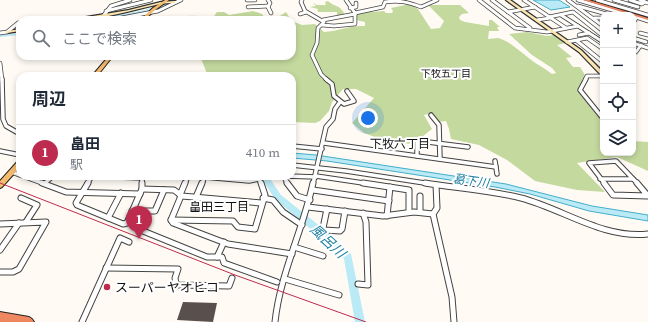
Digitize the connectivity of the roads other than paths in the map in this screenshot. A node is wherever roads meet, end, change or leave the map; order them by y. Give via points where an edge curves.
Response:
1 (130, 0) edge
2 (152, 0) edge
3 (186, 0) edge
4 (247, 0) edge
5 (254, 0) edge
6 (268, 0) edge
7 (302, 0) edge
8 (346, 0) edge
9 (394, 0) edge
10 (437, 0) edge
11 (479, 0) edge
12 (492, 0) edge
13 (508, 0) edge
14 (524, 0) edge
15 (568, 0) edge
16 (578, 0) edge
17 (585, 0) edge
18 (590, 0) edge
19 (597, 0) edge
20 (614, 0) edge
21 (630, 0) edge
22 (640, 0) edge
23 (116, 1) edge
24 (181, 1) edge
25 (405, 1) edge
26 (164, 2) edge
27 (174, 2) joint
28 (646, 2) edge
29 (356, 3) dead end
30 (572, 4) junction
31 (268, 6) junction
32 (501, 6) junction
33 (248, 7) dead end
34 (535, 7) junction
35 (638, 7) dead end
36 (350, 8) junction
37 (489, 8) junction
38 (522, 10) junction
39 (614, 10) joint
40 (106, 11) junction
41 (149, 12) junction
42 (306, 12) junction
43 (508, 12) junction
44 (600, 12) edge
45 (619, 12) edge
46 (271, 13) dead end
47 (300, 14) dead end
48 (355, 14) junction
49 (104, 15) junction
50 (561, 15) junction
51 (98, 16) edge
52 (130, 16) edge
53 (146, 16) edge
54 (550, 17) junction
55 (637, 17) edge
56 (594, 18) junction
57 (600, 18) edge
58 (648, 18) edge
59 (323, 20) junction
60 (537, 20) junction
61 (600, 23) edge
62 (16, 25) edge
63 (322, 25) junction
64 (578, 26) junction
65 (531, 28) junction
66 (566, 28) junction
67 (16, 31) edge
68 (552, 31) junction
69 (7, 32) junction
70 (0, 33) edge
71 (640, 33) dead end
72 (589, 34) junction
73 (600, 34) edge
74 (579, 35) dead end
75 (648, 35) edge
76 (600, 38) edge
77 (636, 38) edge
78 (597, 39) junction
79 (600, 40) edge
80 (647, 40) edge
81 (576, 41) junction
82 (592, 41) junction
83 (567, 42) junction
84 (636, 44) edge
85 (641, 46) junction
86 (602, 48) edge
87 (648, 48) edge
88 (636, 52) dead end
89 (108, 60) edge
90 (600, 60) edge
91 (0, 63) edge
92 (97, 72) edge
93 (600, 72) edge
94 (600, 75) edge
95 (347, 91) dead end
96 (340, 102) junction
97 (431, 115) dead end
98 (600, 115) edge
99 (16, 132) edge
100 (324, 143) junction
101 (439, 143) junction
102 (296, 146) edge
103 (468, 147) dead end
104 (322, 149) junction
105 (0, 151) edge
106 (16, 154) edge
107 (417, 156) junction
108 (440, 159) junction
109 (495, 161) dead end
110 (296, 165) edge
111 (496, 167) junction
112 (16, 168) edge
113 (318, 168) junction
114 (12, 172) junction
115 (16, 174) edge
116 (497, 174) dead end
117 (296, 176) edge
118 (316, 177) junction
119 (600, 179) junction
120 (633, 179) junction
121 (34, 180) edge
122 (48, 180) edge
123 (89, 180) edge
124 (143, 180) edge
125 (186, 180) edge
126 (204, 180) edge
127 (238, 180) edge
128 (252, 180) edge
129 (260, 180) edge
130 (286, 180) edge
131 (44, 184) junction
132 (0, 185) edge
133 (436, 185) junction
134 (390, 187) junction
135 (142, 189) junction
136 (164, 190) junction
137 (313, 190) junction
138 (82, 193) junction
139 (121, 193) junction
140 (140, 194) junction
141 (180, 195) junction
142 (420, 196) dead end
143 (648, 196) edge
144 (21, 198) dead end
145 (196, 198) junction
146 (310, 200) junction
147 (262, 201) junction
148 (388, 201) junction
149 (308, 207) junction
150 (327, 209) junction
151 (132, 211) junction
152 (345, 211) junction
153 (409, 212) junction
154 (420, 212) junction
155 (363, 213) junction
156 (433, 214) junction
157 (387, 216) junction
158 (108, 218) junction
159 (171, 220) junction
160 (26, 222) junction
161 (19, 223) junction
162 (0, 224) edge
163 (302, 225) junction
164 (142, 231) dead end
165 (648, 234) edge
166 (129, 242) dead end
167 (224, 242) junction
168 (294, 247) junction
169 (0, 250) edge
170 (292, 254) junction
171 (217, 256) junction
172 (323, 256) dead end
173 (106, 268) junction
174 (0, 272) edge
175 (232, 278) dead end
176 (285, 279) junction
177 (277, 282) dead end
178 (358, 284) dead end
179 (339, 295) dead end
180 (0, 318) edge
181 (29, 322) edge
182 (82, 322) edge
183 (275, 322) edge
184 (454, 322) edge

1 - 23 street
2 - 40 street
3 - 24 street
4 - 5 street
6 - 31 street
7 - 42 street via 302,8
8 - 36 street
9 - 25 street
9 - 48 street via 385,2 383,7 360,10
10 - 25 street via 424,7
11 - 37 street
12 - 32 street
13 - 38 street
14 - 34 street
15 - 30 street
16 - 39 street
17 - 58 highway
18 - 58 highway
19 - 58 street
20 - 35 street
21 - 28 street via 642,4
22 - 28 street
23 - 40 street
24 - 27 street
24 - 41 street
26 - 27 street
26 - 41 main road
26 - 49 street
29 - 36 street via 356,7
30 - 44 street
30 - 56 street
31 - 33 street
31 - 46 street
32 - 37 street
32 - 43 street
34 - 38 street
34 - 54 street
36 - 48 street
37 - 65 street via 514,28
38 - 43 street
38 - 60 street
39 - 45 street
40 - 49 street
41 - 52 street
41 - 53 main road
42 - 47 street
42 - 59 street
43 - 65 street
48 - 59 street
48 - 63 street via 354,24
49 - 51 street
50 - 54 street
50 - 64 street
50 - 73 street via 573,12
54 - 60 street
54 - 66 street
55 - 58 street
56 - 57 street
56 - 61 street
59 - 63 street
60 - 68 street
62 - 69 street
63 - 96 street via 318,28 317,43 312,57 321,74 332,84 334,96
64 - 66 street
64 - 72 street
65 - 68 street via 544,32
66 - 68 street
67 - 69 street
68 - 83 street
69 - 70 street
71 - 75 street
72 - 74 street
72 - 78 street
76 - 78 street
77 - 80 street
78 - 79 street
78 - 82 street
80 - 85 street
81 - 82 street via 586,38
81 - 83 street
81 - 90 street
82 - 86 street
83 - 93 street via 585,55
84 - 85 street
85 - 87 street
85 - 88 street
89 - 92 main road
91 - 99 street via 3,119 6,126
94 - 98 street via 587,76 580,90
95 - 96 street via 354,101 347,104
96 - 100 street via 335,109 334,119 326,127
97 - 101 street via 439,125
100 - 104 street
100 - 107 street
101 - 103 street
101 - 107 street via 417,142
101 - 108 street
102 - 104 street
104 - 113 street
105 - 106 street
107 - 108 street
108 - 111 street
109 - 111 street
110 - 113 street
111 - 116 street
112 - 114 main road
113 - 118 street
113 - 133 street
114 - 115 street
114 - 132 main road
117 - 118 street
118 - 134 street
118 - 137 street
119 - 120 street
119 - 120 street via 589,163 616,161
119 - 143 street via 613,195
120 - 143 street
121 - 131 street
122 - 131 street
123 - 138 street
124 - 135 street
125 - 141 street
126 - 145 street
127 - 128 street
129 - 147 street via 264,192
130 - 146 street via 295,196 301,200
131 - 138 street via 66,192
133 - 156 street via 437,208
133 - 165 street via 527,200 622,234
134 - 148 street
134 - 153 street via 409,190
135 - 136 street
135 - 140 street
136 - 141 street via 174,190
136 - 151 street via 155,211
137 - 146 street
137 - 148 street
138 - 139 street
138 - 158 street via 76,203 77,206
139 - 140 street
139 - 158 street
140 - 151 street
141 - 145 street
141 - 159 street
142 - 154 street
144 - 160 street via 37,205
145 - 147 street
146 - 149 street
147 - 159 street via 255,229 238,227 233,221
147 - 163 street via 273,200 283,212
148 - 157 street
149 - 150 street
149 - 163 street
150 - 152 street
150 - 152 street via 323,228 325,230 340,231
151 - 158 street via 127,223
152 - 155 street
153 - 154 street
153 - 157 street
154 - 156 street
155 - 157 street
155 - 178 street via 366,222 368,285
156 - 184 street via 452,297
159 - 167 street via 173,223
160 - 161 street
160 - 174 street via 46,222 19,269 13,272
161 - 162 street
161 - 169 street
163 - 168 street
164 - 171 street via 207,257
166 - 173 street via 120,238
167 - 170 street
167 - 171 street
168 - 170 street
168 - 172 street
170 - 176 street
171 - 177 street via 222,256 224,263
173 - 175 street via 178,268 175,278 176,284 179,285 229,286
173 - 182 street
176 - 179 street
176 - 183 street via 277,304
180 - 181 highway

